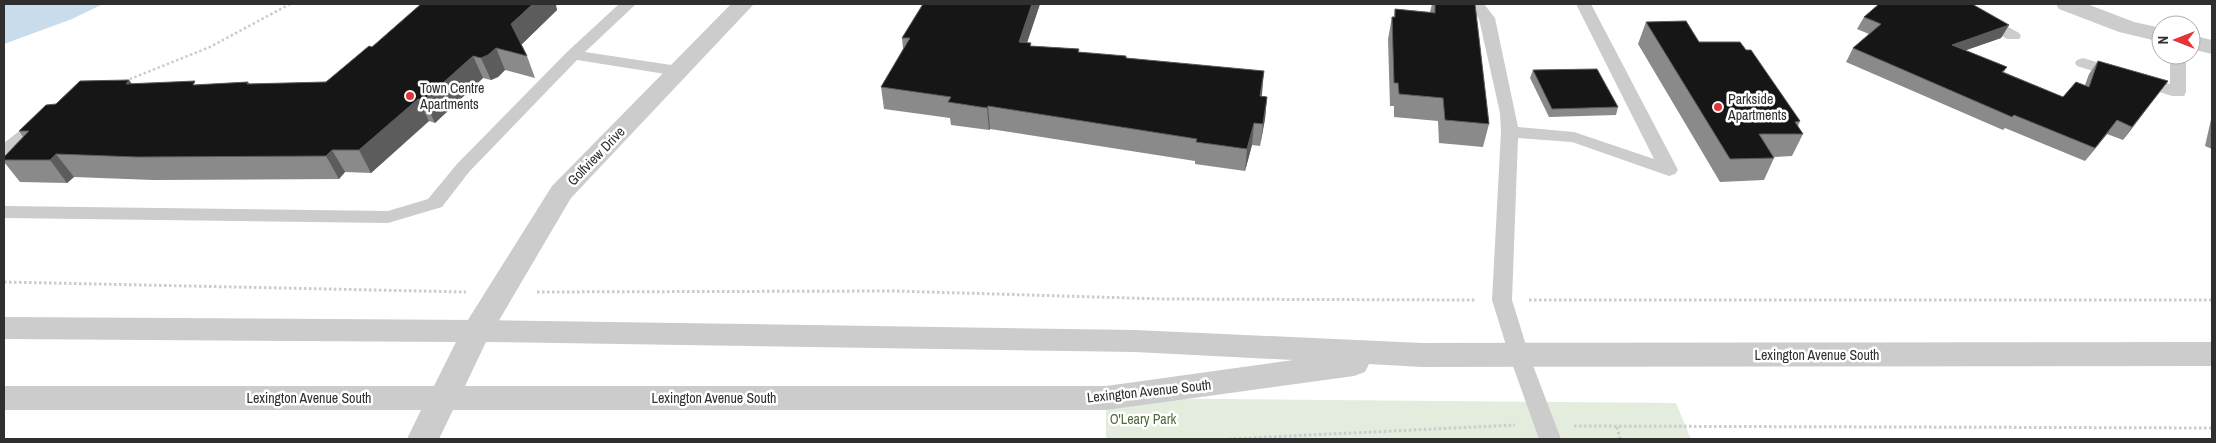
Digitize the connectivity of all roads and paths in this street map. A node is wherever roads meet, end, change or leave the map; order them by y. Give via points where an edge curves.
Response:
1 (290, 4) edge
2 (628, 4) edge
3 (743, 4) edge
4 (1476, 4) edge
5 (1584, 4) edge
6 (1957, 4) edge
7 (2066, 4) edge
8 (2151, 33) edge
9 (2013, 36) dead end
10 (573, 55) junction
11 (2083, 62) dead end
12 (2178, 65) edge
13 (678, 71) junction
14 (121, 82) edge
15 (54, 113) edge
16 (1510, 132) junction
17 (4, 152) edge
18 (4, 212) edge
19 (4, 282) edge
20 (501, 291) junction
21 (1502, 300) junction
22 (2212, 300) edge
23 (4, 328) edge
24 (477, 331) junction
25 (2212, 354) edge
26 (1422, 355) junction
27 (1519, 355) junction
28 (4, 398) edge
29 (443, 398) junction
30 (1617, 427) junction
31 (2212, 428) edge
32 (1548, 432) edge
33 (423, 439) edge
34 (1229, 439) edge
35 (1620, 439) edge

1 - 14 path via 212,47
2 - 10 lane
3 - 13 street, Golfview Drive
4 - 16 lane via 1487,18
5 - 16 lane via 1669,170 1574,137
6 - 9 lane
7 - 8 street
10 - 13 lane
10 - 18 lane via 463,168 435,203 388,217
11 - 12 lane via 2178,92
13 - 20 street, Golfview Drive via 561,192
15 - 17 lane
16 - 21 lane
19 - 20 path
20 - 21 path via 895,291 1163,300
20 - 24 street, Golfview Drive
21 - 22 path
21 - 27 lane
23 - 24 street, Lexington Avenue South
24 - 26 street, Lexington Avenue South via 1135,341
24 - 29 street, Golfview Drive
25 - 27 street, Lexington Avenue South
26 - 27 street, Lexington Avenue South
26 - 29 street, Lexington Avenue South via 1106,398
27 - 32 lane
28 - 29 street, Lexington Avenue South
29 - 33 street, Golfview Drive
30 - 31 path
30 - 32 path
30 - 35 path
32 - 34 path via 1513,424

